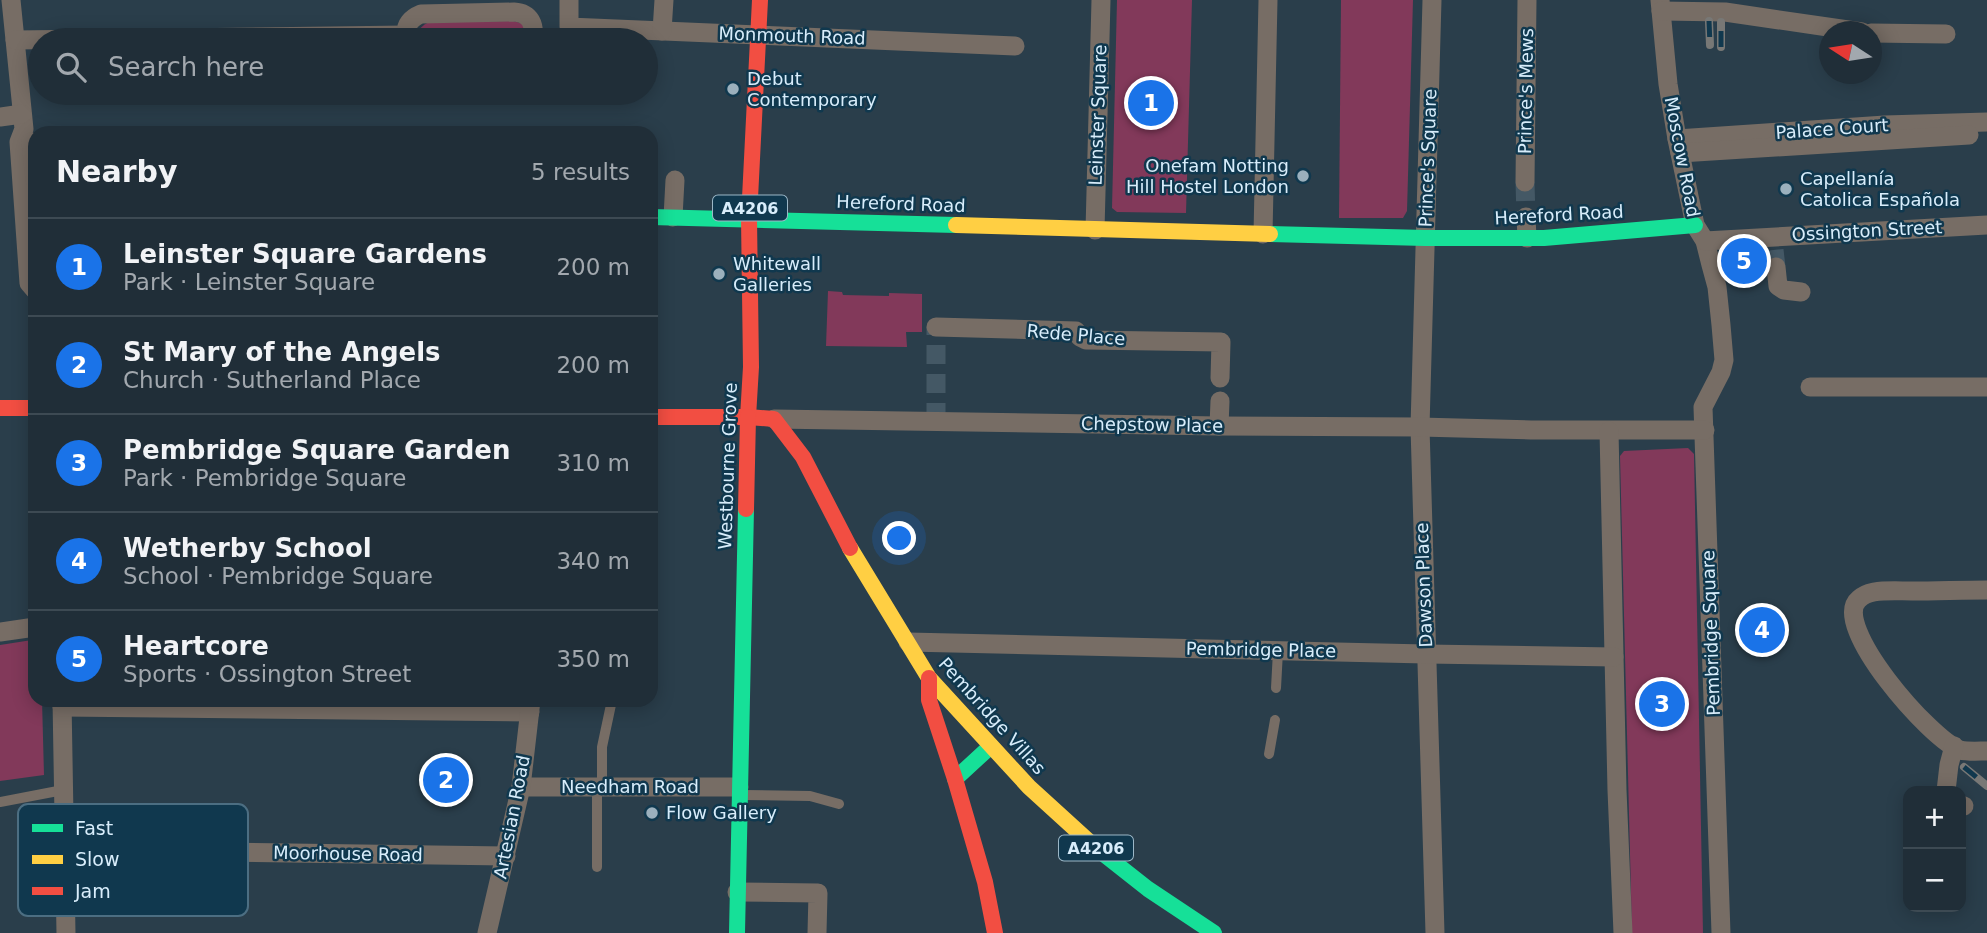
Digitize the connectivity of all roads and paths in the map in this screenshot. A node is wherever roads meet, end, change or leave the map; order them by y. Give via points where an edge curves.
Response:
1 (11, 0) edge
2 (569, 0) edge
3 (664, 0) edge
4 (760, 0) edge
5 (1101, 0) edge
6 (1268, 0) edge
7 (1432, 0) edge
8 (1527, 0) edge
9 (1660, 6) edge
10 (1724, 6) edge
11 (1819, 24) edge
12 (406, 28) edge
13 (534, 28) edge
14 (592, 28) edge
15 (658, 31) edge
16 (662, 31) junction
17 (1882, 33) edge
18 (759, 34) junction
19 (1946, 34) dead end
20 (15, 40) junction
21 (28, 40) edge
22 (1015, 46) dead end
23 (0, 117) edge
24 (1987, 121) edge
25 (23, 122) junction
26 (1886, 132) junction
27 (28, 134) edge
28 (1987, 135) edge
29 (1678, 146) junction
30 (675, 180) dead end
31 (1525, 182) tunnel mouth
32 (658, 217) edge
33 (673, 217) junction
34 (1526, 217) tunnel mouth
35 (750, 218) junction
36 (1987, 225) edge
37 (1095, 230) junction
38 (1700, 233) junction
39 (1263, 234) junction
40 (1425, 238) junction
41 (1527, 238) junction
42 (1774, 251) junction
43 (1801, 292) dead end
44 (936, 327) dead end
45 (1220, 378) dead end
46 (1810, 387) dead end
47 (1987, 387) edge
48 (1220, 401) dead end
49 (0, 408) edge
50 (28, 408) edge
51 (658, 416) edge
52 (748, 417) junction
53 (774, 419) junction
54 (1219, 426) junction
55 (1420, 427) junction
56 (1705, 430) junction
57 (1609, 431) junction
58 (1987, 590) edge
59 (28, 628) edge
60 (0, 632) edge
61 (908, 642) junction
62 (1278, 651) junction
63 (1426, 654) junction
64 (1614, 657) junction
65 (929, 678) junction
66 (1276, 688) dead end
67 (62, 707) edge
68 (530, 707) edge
69 (611, 707) edge
70 (1275, 720) dead end
71 (990, 746) junction
72 (1954, 746) junction
73 (1987, 751) edge
74 (1269, 754) dead end
75 (955, 779) junction
76 (1947, 786) edge
77 (521, 787) junction
78 (600, 787) junction
79 (64, 790) junction
80 (739, 791) junction
81 (0, 802) edge
82 (64, 804) edge
83 (839, 804) dead end
84 (248, 852) edge
85 (506, 856) junction
86 (597, 867) dead end
87 (737, 892) junction
88 (487, 933) edge
89 (737, 933) edge
90 (817, 933) edge
91 (995, 933) edge
92 (1214, 933) edge
93 (1434, 933) edge
94 (1623, 933) edge
95 (1721, 933) edge

1 - 20 street
2 - 14 street, Monmouth Road via 569,27
3 - 16 street
4 - 18 street, Westbourne Grove / A4206
5 - 37 street, Leinster Square
6 - 39 street
7 - 40 street, Prince's Square
8 - 31 street, Prince's Mews
9 - 10 street
9 - 29 street, Moscow Road
10 - 11 street
12 - 13 street via 421,14 514,12 527,15
15 - 16 street, Monmouth Road
16 - 18 street, Monmouth Road
17 - 19 street
18 - 22 street, Monmouth Road
18 - 35 street, Westbourne Grove / A4206
20 - 21 street
20 - 25 street
23 - 25 street
24 - 26 street, Palace Court
25 - 27 street
26 - 28 street, Palace Court
26 - 29 street, Palace Court
29 - 38 street, Moscow Road
30 - 33 street
32 - 33 street, Hereford Road
33 - 35 street, Hereford Road
34 - 41 street
35 - 37 street, Hereford Road
35 - 52 street, Westbourne Grove / A4206
36 - 42 street, Ossington Street
37 - 39 street, Hereford Road
38 - 41 street, Hereford Road
38 - 42 street, Ossington Street
38 - 56 street, Moscow Road via 1717,287 1724,359 1703,407
39 - 40 street, Prince's Square
40 - 41 street, Hereford Road
40 - 55 street, Dawson Place
42 - 43 street via 1778,286
44 - 45 street, Rede Place via 1076,331 1086,340 1221,342
46 - 47 street
48 - 54 street
49 - 50 street
51 - 52 street
52 - 53 street
52 - 80 street, Westbourne Grove
53 - 54 street, Chepstow Place
53 - 61 street, Pembridge Villas / A4206 via 800,453 856,559
54 - 55 street, Chepstow Place
55 - 57 street, Chepstow Place
55 - 63 street, Dawson Place
56 - 57 street
56 - 95 street, Pembridge Square
57 - 64 street
58 - 72 street via 1876,592 1859,599 1853,612 1882,673 1917,715
59 - 60 street
61 - 62 street, Pembridge Place
61 - 65 street, Pembridge Villas / A4206
62 - 63 street, Pembridge Place
62 - 66 lane
63 - 64 street, Pembridge Place
63 - 93 street, Dawson Place
64 - 94 street
65 - 71 street, Pembridge Villas / A4206
65 - 75 street via 929,700
67 - 79 street
68 - 77 street, Artesian Road
69 - 78 lane
70 - 74 lane
71 - 75 street
71 - 92 street, Pembridge Villas / A4206 via 1091,844
72 - 73 street
72 - 76 street
75 - 91 street
77 - 78 street, Needham Road
77 - 85 street, Artesian Road
78 - 80 street, Needham Road
78 - 86 lane
79 - 81 lane
79 - 82 street
80 - 83 lane via 810,796
80 - 87 street, Westbourne Grove
84 - 85 street, Moorhouse Road
85 - 88 street, Artesian Road
87 - 89 street, Westbourne Grove
87 - 90 street via 818,893

